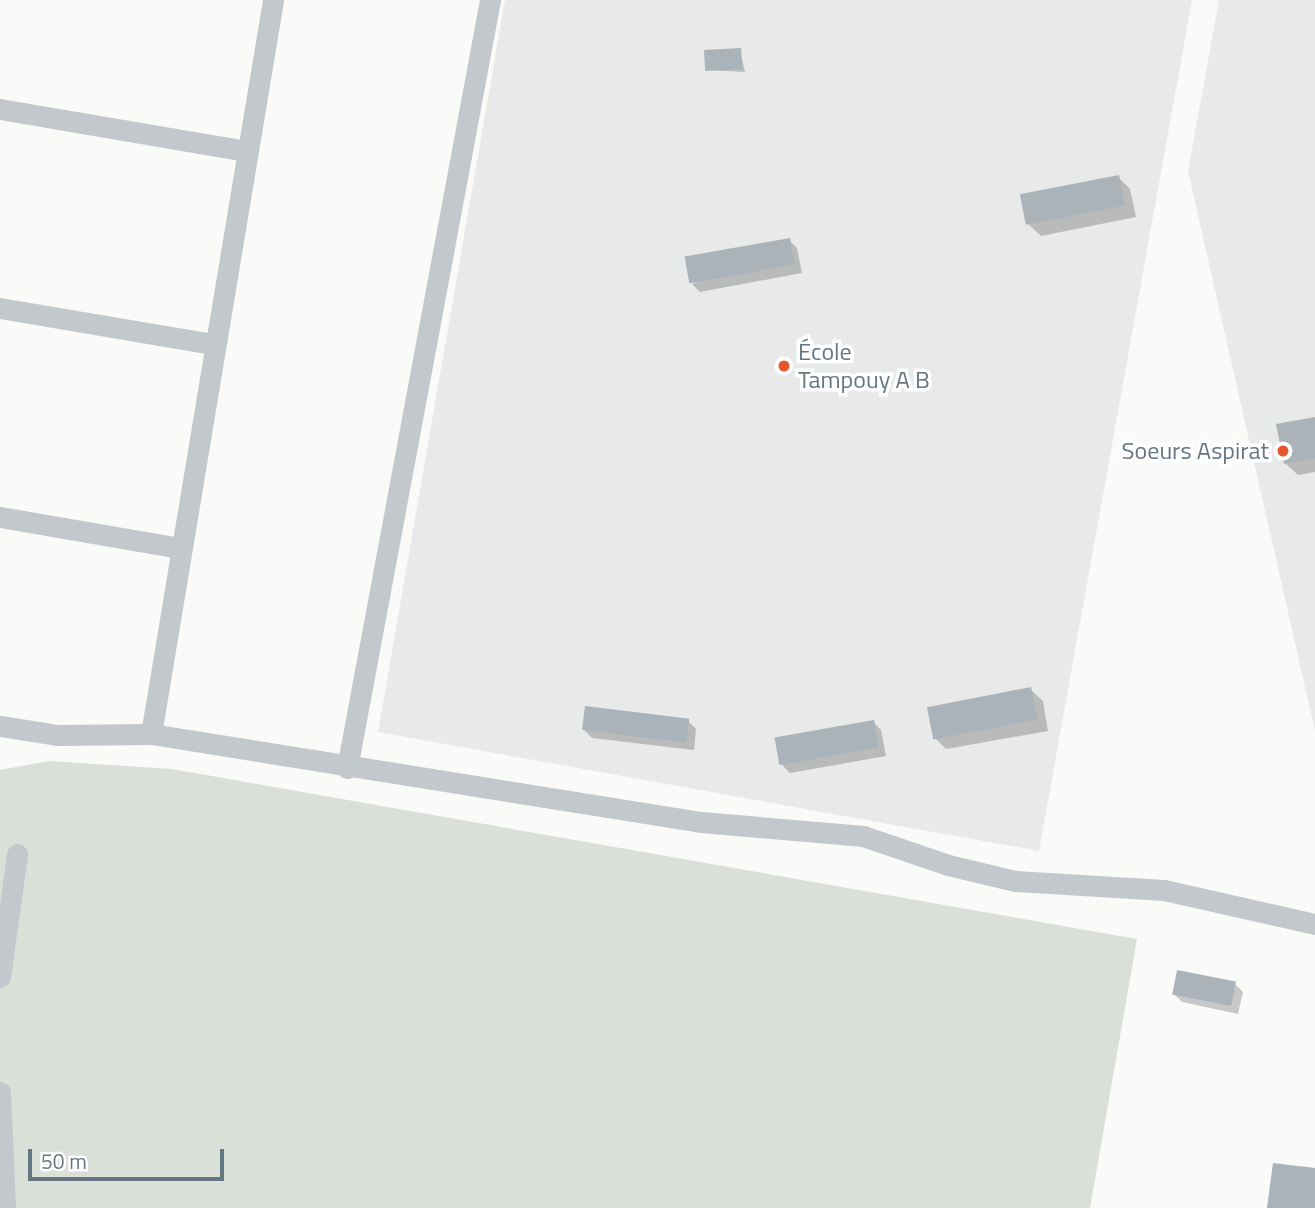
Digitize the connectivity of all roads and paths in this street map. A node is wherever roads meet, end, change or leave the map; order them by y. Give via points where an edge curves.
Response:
1 (273, 0) edge
2 (490, 0) edge
3 (0, 109) edge
4 (245, 151) junction
5 (0, 308) edge
6 (213, 344) junction
7 (0, 517) edge
8 (180, 548) junction
9 (0, 726) edge
10 (151, 734) junction
11 (58, 736) junction
12 (0, 742) edge
13 (347, 768) junction
14 (17, 854) dead end
15 (1315, 924) edge
16 (0, 977) edge
17 (0, 1092) edge
18 (5, 1208) edge

1 - 4 street
2 - 13 street
3 - 4 street
4 - 6 street
5 - 6 street
6 - 8 street
7 - 8 street
8 - 10 street
9 - 11 street
10 - 11 street
10 - 13 street
11 - 12 street
13 - 15 street via 701,822 863,836 948,865 1015,881 1164,890
14 - 16 street
17 - 18 street

